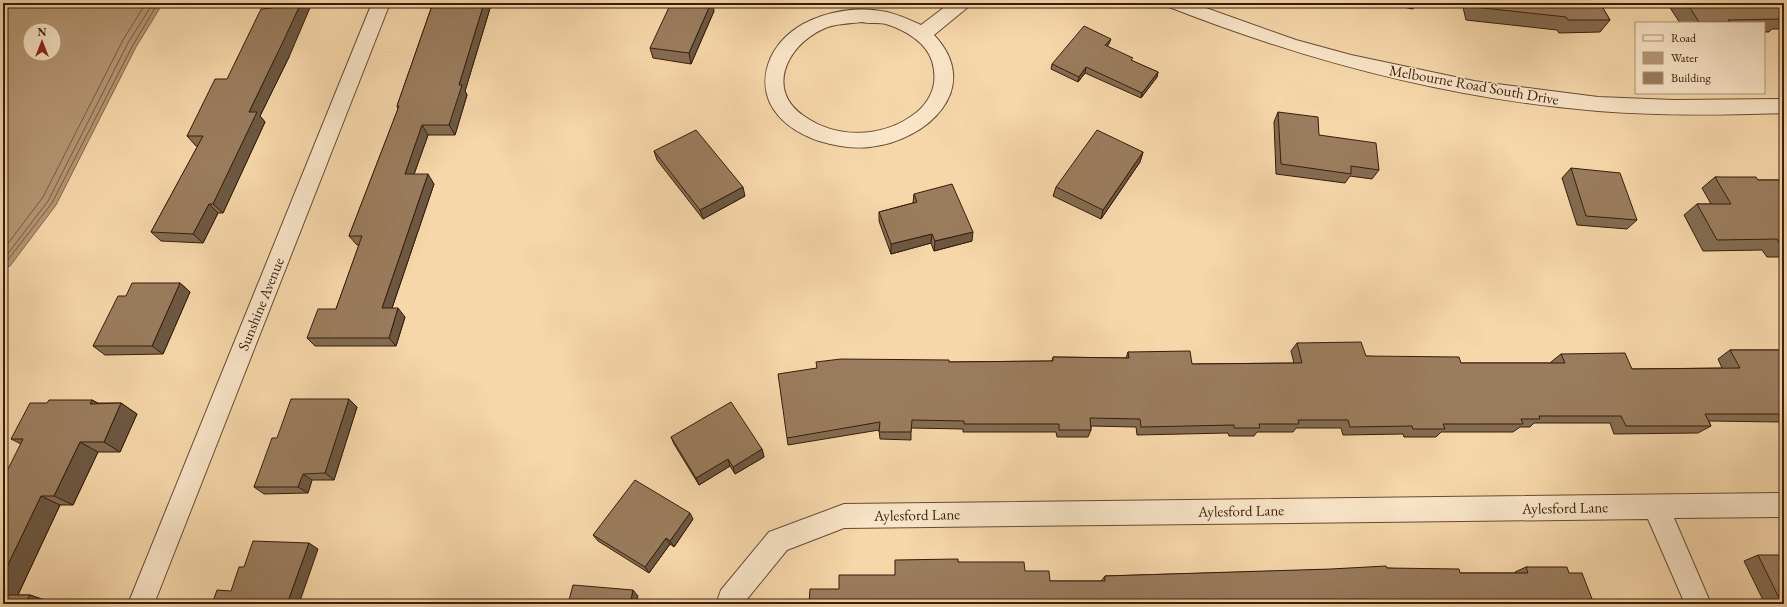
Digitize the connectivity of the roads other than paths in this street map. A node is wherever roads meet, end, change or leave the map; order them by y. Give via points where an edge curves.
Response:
1 (381, 3) edge
2 (962, 3) edge
3 (1175, 3) edge
4 (921, 35) junction
5 (1784, 106) edge
6 (1784, 505) edge
7 (1656, 506) junction
8 (729, 602) edge
9 (141, 604) edge
10 (1698, 604) edge

1 - 9 street, Sunshine Avenue
2 - 4 street
3 - 5 street, Melbourne Road South Drive via 1214,19 1318,53 1467,86 1562,100 1657,107
4 - 4 street via 912,28 891,20 862,16 838,18 816,25 798,36 781,54 774,76 776,94 782,108 807,128 842,140 871,140 901,132 930,113 944,87 944,70 940,56
6 - 7 street, Aylesford Lane
7 - 8 street, Aylesford Lane via 844,516 778,541
7 - 10 street

